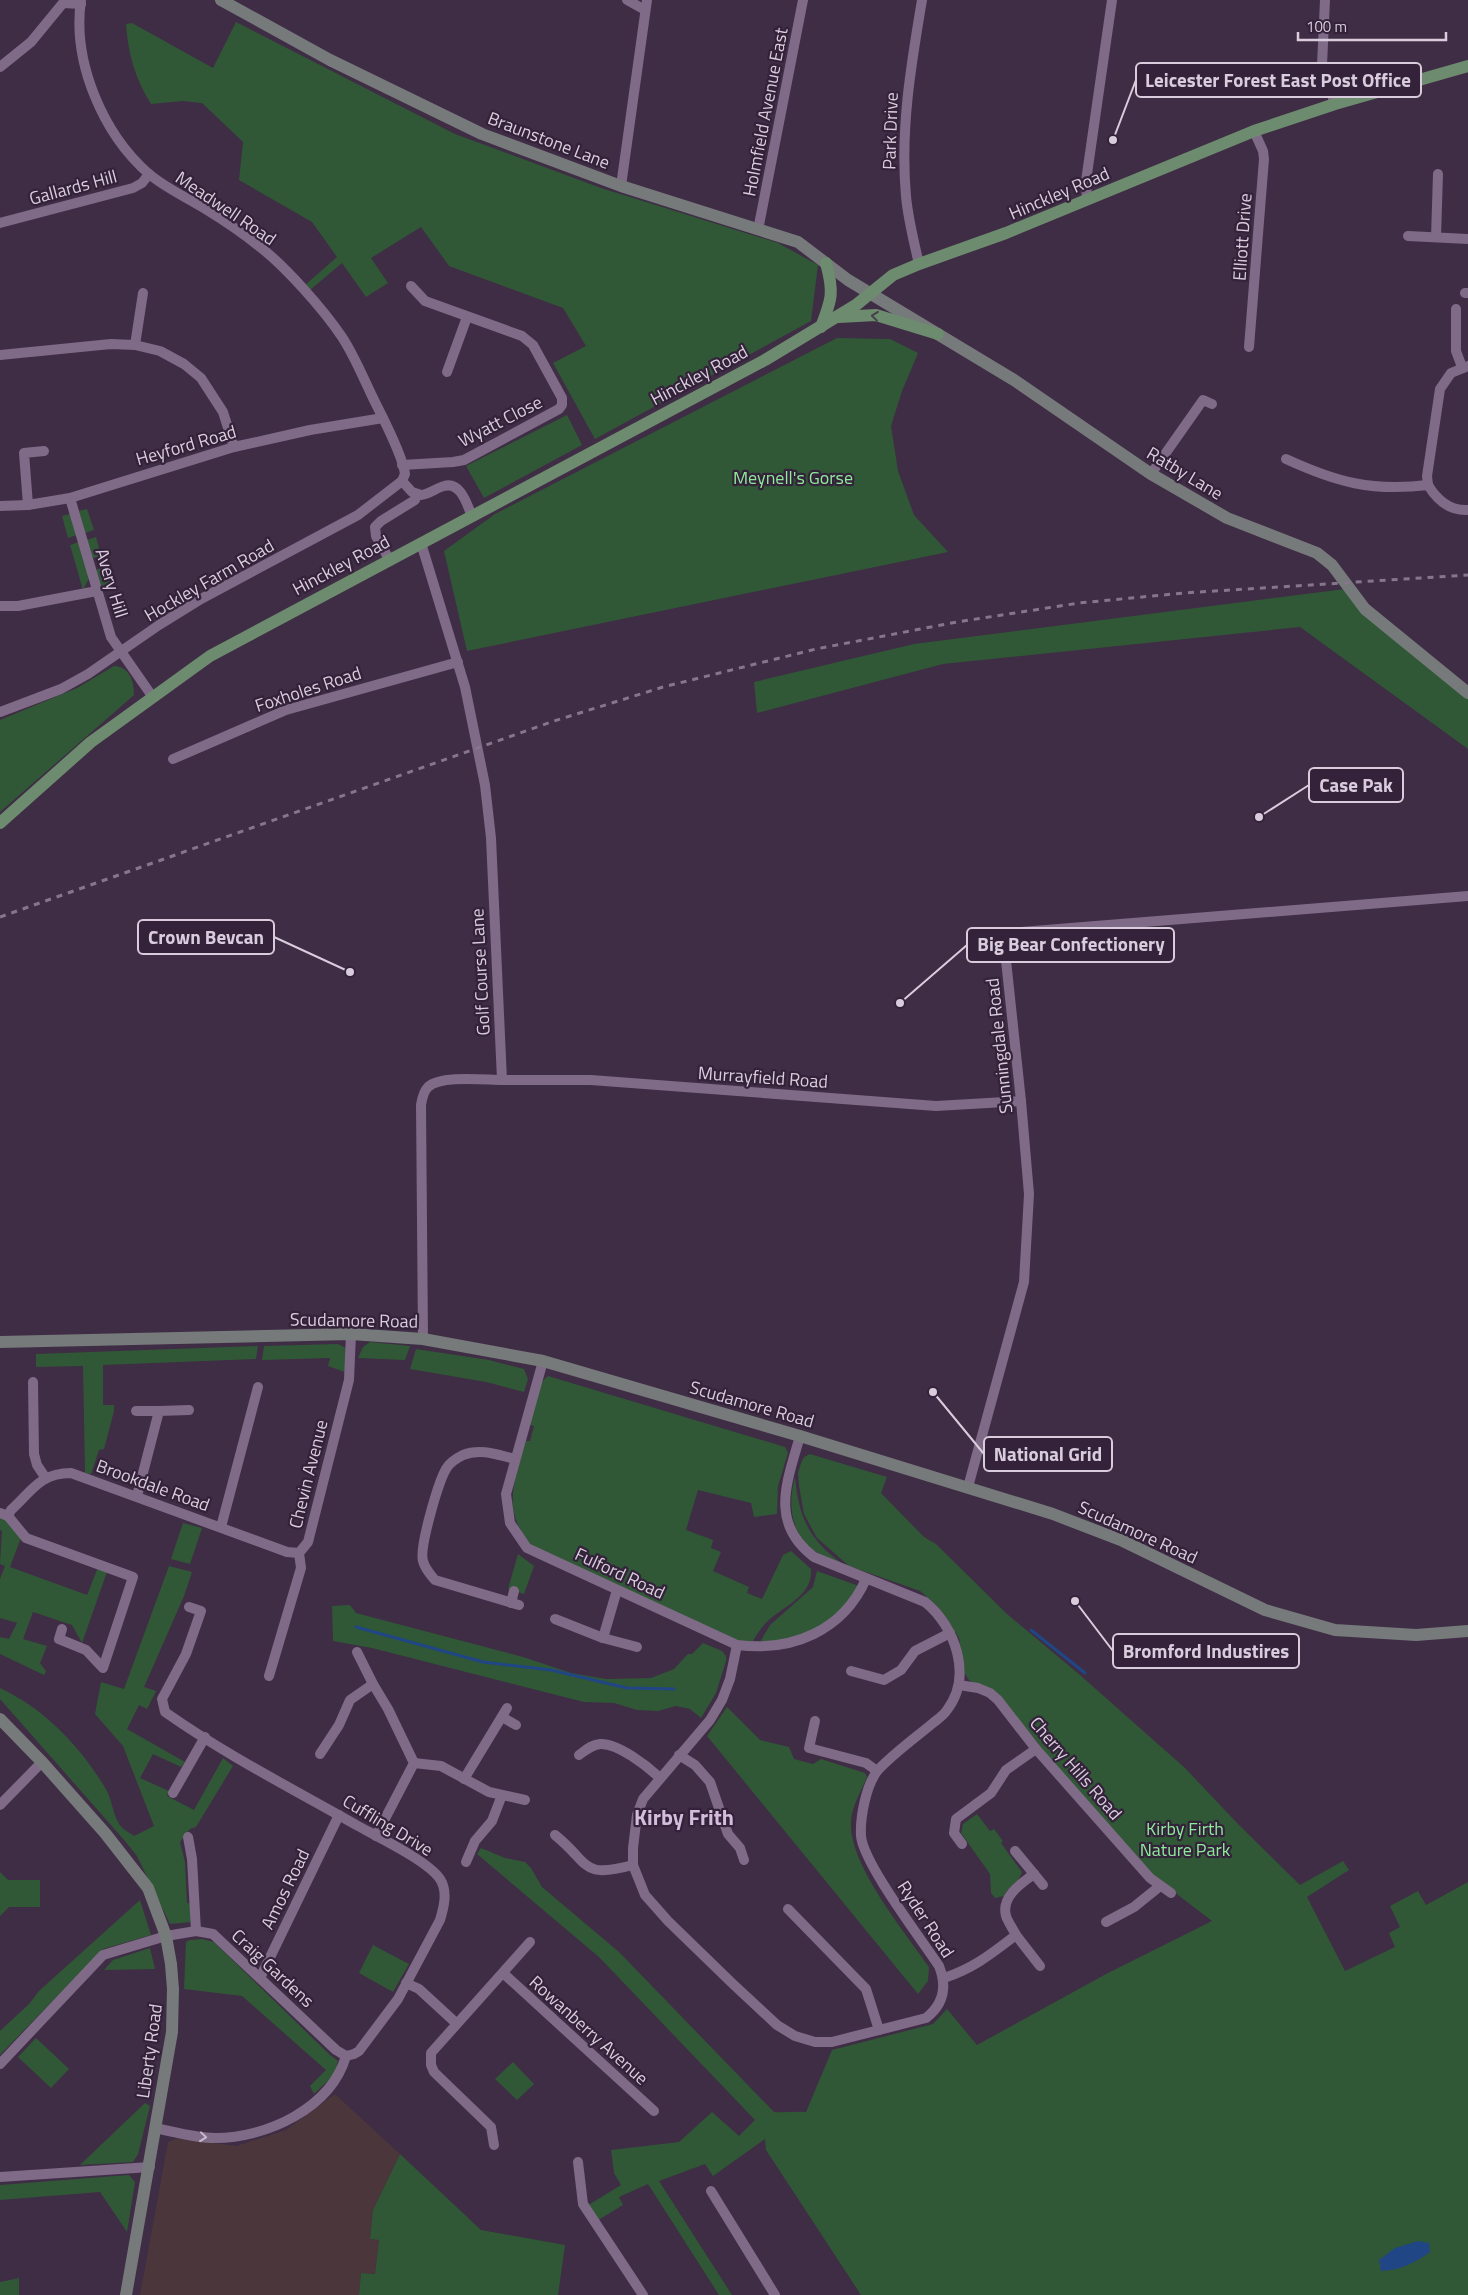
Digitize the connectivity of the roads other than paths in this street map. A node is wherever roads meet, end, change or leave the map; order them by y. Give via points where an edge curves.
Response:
1 (221, 0) edge
2 (627, 0) edge
3 (803, 0) edge
4 (922, 0) edge
5 (1112, 0) edge
6 (1325, 0) edge
7 (81, 2) edge
8 (646, 5) edge
9 (1468, 66) edge
10 (0, 67) edge
11 (1335, 104) junction
12 (1254, 131) junction
13 (149, 174) junction
14 (1438, 174) dead end
15 (621, 186) junction
16 (1087, 200) junction
17 (0, 223) edge
18 (758, 230) junction
19 (1408, 236) dead end
20 (1436, 237) junction
21 (1468, 239) edge
22 (826, 263) junction
23 (919, 264) junction
24 (411, 286) dead end
25 (143, 293) dead end
26 (869, 294) junction
27 (1456, 309) dead end
28 (467, 317) junction
29 (837, 317) junction
30 (821, 327) junction
31 (938, 334) junction
32 (135, 344) junction
33 (1249, 347) dead end
34 (0, 356) edge
35 (1465, 367) edge
36 (446, 372) dead end
37 (1212, 404) dead end
38 (383, 418) junction
39 (234, 447) junction
40 (44, 451) dead end
41 (1286, 458) dead end
42 (402, 465) junction
43 (1151, 474) junction
44 (402, 480) junction
45 (1428, 485) junction
46 (417, 494) junction
47 (70, 498) junction
48 (28, 505) junction
49 (0, 506) edge
50 (1468, 510) edge
51 (472, 516) junction
52 (421, 543) junction
53 (389, 559) junction
54 (97, 591) junction
55 (0, 606) edge
56 (121, 653) junction
57 (458, 662) junction
58 (1468, 693) edge
59 (152, 696) junction
60 (0, 712) edge
61 (173, 759) dead end
62 (0, 823) edge
63 (1468, 896) edge
64 (502, 1080) junction
65 (1021, 1101) junction
66 (351, 1334) junction
67 (423, 1339) junction
68 (0, 1342) edge
69 (543, 1360) junction
70 (32, 1382) dead end
71 (258, 1387) dead end
72 (189, 1410) dead end
73 (136, 1411) dead end
74 (158, 1411) junction
75 (800, 1436) junction
76 (515, 1459) junction
77 (46, 1477) junction
78 (968, 1487) junction
79 (137, 1496) junction
80 (4, 1514) edge
81 (221, 1527) junction
82 (299, 1553) junction
83 (866, 1579) junction
84 (617, 1590) junction
85 (514, 1591) dead end
86 (189, 1607) dead end
87 (555, 1618) dead end
88 (62, 1629) dead end
89 (1468, 1631) edge
90 (950, 1633) junction
91 (603, 1638) junction
92 (738, 1645) junction
93 (636, 1647) dead end
94 (358, 1652) dead end
95 (851, 1670) dead end
96 (269, 1676) dead end
97 (372, 1684) junction
98 (959, 1685) junction
99 (508, 1708) dead end
100 (502, 1718) junction
101 (0, 1719) edge
102 (815, 1721) dead end
103 (516, 1725) dead end
104 (205, 1737) junction
105 (1036, 1748) junction
106 (320, 1754) dead end
107 (579, 1755) dead end
108 (679, 1755) junction
109 (42, 1762) junction
110 (414, 1763) junction
111 (877, 1771) junction
112 (659, 1778) junction
113 (464, 1779) junction
114 (173, 1793) dead end
115 (502, 1795) junction
116 (525, 1800) dead end
117 (0, 1805) edge
118 (339, 1815) junction
119 (555, 1835) dead end
120 (376, 1836) junction
121 (188, 1837) dead end
122 (962, 1844) dead end
123 (1016, 1852) dead end
124 (744, 1860) dead end
125 (466, 1862) dead end
126 (634, 1865) junction
127 (1034, 1874) junction
128 (1043, 1884) dead end
129 (1160, 1886) junction
130 (1171, 1893) dead end
131 (788, 1909) dead end
132 (1106, 1922) dead end
133 (196, 1931) junction
134 (1016, 1935) junction
135 (166, 1936) junction
136 (530, 1942) dead end
137 (1040, 1966) dead end
138 (503, 1973) junction
139 (260, 1978) junction
140 (944, 1978) junction
141 (406, 1984) junction
142 (456, 2023) junction
143 (880, 2030) junction
144 (346, 2056) junction
145 (0, 2064) edge
146 (654, 2111) dead end
147 (155, 2128) junction
148 (494, 2145) dead end
149 (578, 2162) dead end
150 (150, 2167) junction
151 (0, 2177) edge
152 (711, 2191) dead end
153 (126, 2295) edge
154 (643, 2295) edge
155 (775, 2295) edge

1 - 15 street, Braunstone Lane via 330,60 482,134
2 - 8 street
3 - 18 street, Holmfield Avenue East
4 - 23 street, Park Drive via 910,71 904,141 907,211
5 - 16 street via 1086,181
6 - 11 street via 1322,65
7 - 10 street via 63,3 31,42
7 - 13 street, Meadwell Road via 83,53 95,95 114,133
8 - 15 street
9 - 11 main road, Hinckley Road
11 - 12 main road, Hinckley Road
12 - 16 main road, Hinckley Road
12 - 33 street, Elliott Drive via 1264,159
13 - 17 street, Gallards Hill via 133,188
13 - 38 street, Meadwell Road via 261,248 301,288 342,337
14 - 20 street
15 - 18 street, Braunstone Lane
16 - 23 main road, Hinckley Road via 1006,234
18 - 22 street, Braunstone Lane via 798,242
19 - 20 street
20 - 21 street
22 - 26 street, Braunstone Lane
22 - 30 main road via 832,294
23 - 26 main road, Hinckley Road via 893,275
24 - 28 street, Wyatt Close via 425,302
25 - 32 street
26 - 29 main road, Hinckley Road
26 - 31 street, Ratby Lane
27 - 35 street via 1456,351
28 - 36 street
28 - 42 street, Wyatt Close via 522,336 533,346 562,398 562,405 464,460
29 - 30 main road, Hinckley Road
31 -> 29 main road via 876,315
30 - 51 main road, Hinckley Road
31 - 43 street, Ratby Lane via 1014,380
32 - 34 street
32 - 39 street via 160,351 201,378 223,412
35 - 45 street via 1451,373 1440,389
37 - 43 street via 1203,400
38 - 39 street, Heyford Road
38 - 42 street, Meadwell Road
39 - 47 street, Heyford Road
40 - 48 street via 24,453
41 - 45 street via 1312,471 1359,485 1380,488
42 - 44 street, Meadwell Road via 405,474
43 - 58 street, Ratby Lane via 1227,518 1317,553 1332,565 1364,609
44 - 46 street
44 - 56 street, Hockley Farm Road via 358,515 201,599
45 - 50 street via 1444,504
46 - 51 street via 426,494 445,485 456,487
46 - 53 street via 415,500 377,523 376,536
47 - 48 street, Heyford Road
47 - 54 street, Avery Hill
48 - 49 street, Heyford Road
51 - 52 main road, Hinckley Road
52 - 53 main road, Hinckley Road
52 - 57 street, Golf Course Lane
53 - 59 main road, Hinckley Road via 210,656
54 - 55 street via 18,606
54 - 56 street, Avery Hill via 111,637
56 - 59 street, Avery Hill
56 - 60 street, Hockley Farm Road via 61,689
57 - 61 street, Foxholes Road via 286,710
57 - 64 street, Golf Course Lane via 485,785
59 - 62 main road, Hinckley Road via 90,742
63 - 65 street, Sunningdale Road via 1014,934 1005,943 1005,951
64 - 65 street, Murrayfield Road via 591,1080 936,1106
64 - 67 street via 444,1080 429,1086 423,1095
65 - 78 street, Sunningdale Road via 1029,1194 1024,1282
66 - 67 street, Scudamore Road
66 - 68 street, Scudamore Road
66 - 82 street, Chevin Avenue via 349,1380 308,1542
67 - 69 street, Scudamore Road
69 - 75 street, Scudamore Road
69 - 76 street, Fulford Road
70 - 77 street via 34,1454
71 - 81 street
72 - 74 street
73 - 74 street
74 - 79 street
75 - 78 street, Scudamore Road
75 - 83 street, Ryder Road via 784,1500 787,1522 794,1537 814,1557
76 - 84 street, Fulford Road via 506,1494 510,1523 517,1536 527,1548
76 - 85 street via 474,1452 454,1460 446,1468 439,1487 422,1550 422,1561 435,1580 515,1604
77 - 79 street, Brookdale Road via 71,1473
77 - 80 street
78 - 89 street, Scudamore Road via 1053,1514 1122,1541 1265,1610 1335,1630 1416,1635
79 - 81 street, Brookdale Road
80 - 88 street via 26,1538 133,1577 103,1668 86,1650 59,1640
81 - 82 street, Brookdale Road via 287,1552
82 - 96 street, Chevin Avenue via 301,1568
83 - 90 street, Ryder Road via 925,1602 938,1613
83 - 92 street, Fulford Road via 845,1612 811,1636 776,1646
84 - 91 street
84 - 92 street, Fulford Road
86 - 104 street, Cuffling Drive via 201,1611 186,1654 162,1699 165,1712
87 - 91 street
90 - 95 street via 915,1651 901,1670 884,1680
90 - 98 street, Ryder Road via 958,1657
91 - 93 street
92 - 108 street, Ryder Road via 722,1700 710,1720
94 - 97 street
97 - 106 street via 350,1700
97 - 110 street
98 - 105 street, Cherry Hills Road via 990,1693
98 - 111 street, Ryder Road via 947,1711
99 - 100 street
100 - 103 street
100 - 113 street
101 - 109 street, Liberty Road
102 - 111 street via 809,1748 866,1763
104 - 114 street
104 - 118 street, Cuffling Drive
105 - 122 street via 1006,1770 991,1793 956,1820 954,1833
105 - 129 street, Cherry Hills Road
107 - 112 street via 589,1747 601,1744 616,1748 648,1767
108 - 112 street, Ryder Road
108 - 124 street via 710,1782 728,1834 745,1847
109 - 117 street
109 - 135 street, Liberty Road via 105,1832 148,1888
110 - 113 street via 441,1766
110 - 120 street
111 - 140 street, Ryder Road via 863,1803 861,1837 872,1865
112 - 126 street, Ryder Road via 643,1799 637,1816
113 - 115 street
115 - 116 street
115 - 125 street via 492,1821 475,1841
118 - 120 street, Cuffling Drive
118 - 139 street, Amos Road
119 - 126 street via 594,1870
120 - 141 street, Cuffling Drive via 433,1870 441,1881 444,1894 440,1920
121 - 133 street
123 - 127 street
126 - 143 street, Ryder Road via 645,1895 656,1908 777,2025 795,2036 815,2042 840,2041
127 - 128 street
127 - 134 street via 1018,1886 1006,1904 1006,1916
129 - 130 street, Cherry Hills Road
129 - 132 street via 1134,1907
131 - 143 street via 866,1989
133 - 135 street, Craig Gardens
133 - 139 street, Craig Gardens via 213,1934
134 - 137 street
134 - 140 street via 978,1964
135 - 145 street, Craig Gardens via 103,1955
135 - 147 street, Liberty Road via 171,1964 172,2032
136 - 138 street, Rowanberry Avenue
138 - 142 street, Rowanberry Avenue
138 - 146 street, Rowanberry Avenue
139 - 144 street, Craig Gardens
140 - 143 street, Ryder Road via 942,1997 934,2012 926,2018
141 - 142 street via 419,1990
141 - 144 street, Cuffling Drive via 359,2051
142 - 148 street, Rowanberry Avenue via 431,2053 431,2065 434,2072 491,2127
147 -> 144 street, Cuffling Drive via 214,2138 272,2127 303,2110 326,2090 338,2075
147 - 150 street, Liberty Road
149 - 154 street via 583,2204
150 - 151 street
150 - 153 street, Liberty Road
152 - 155 street

